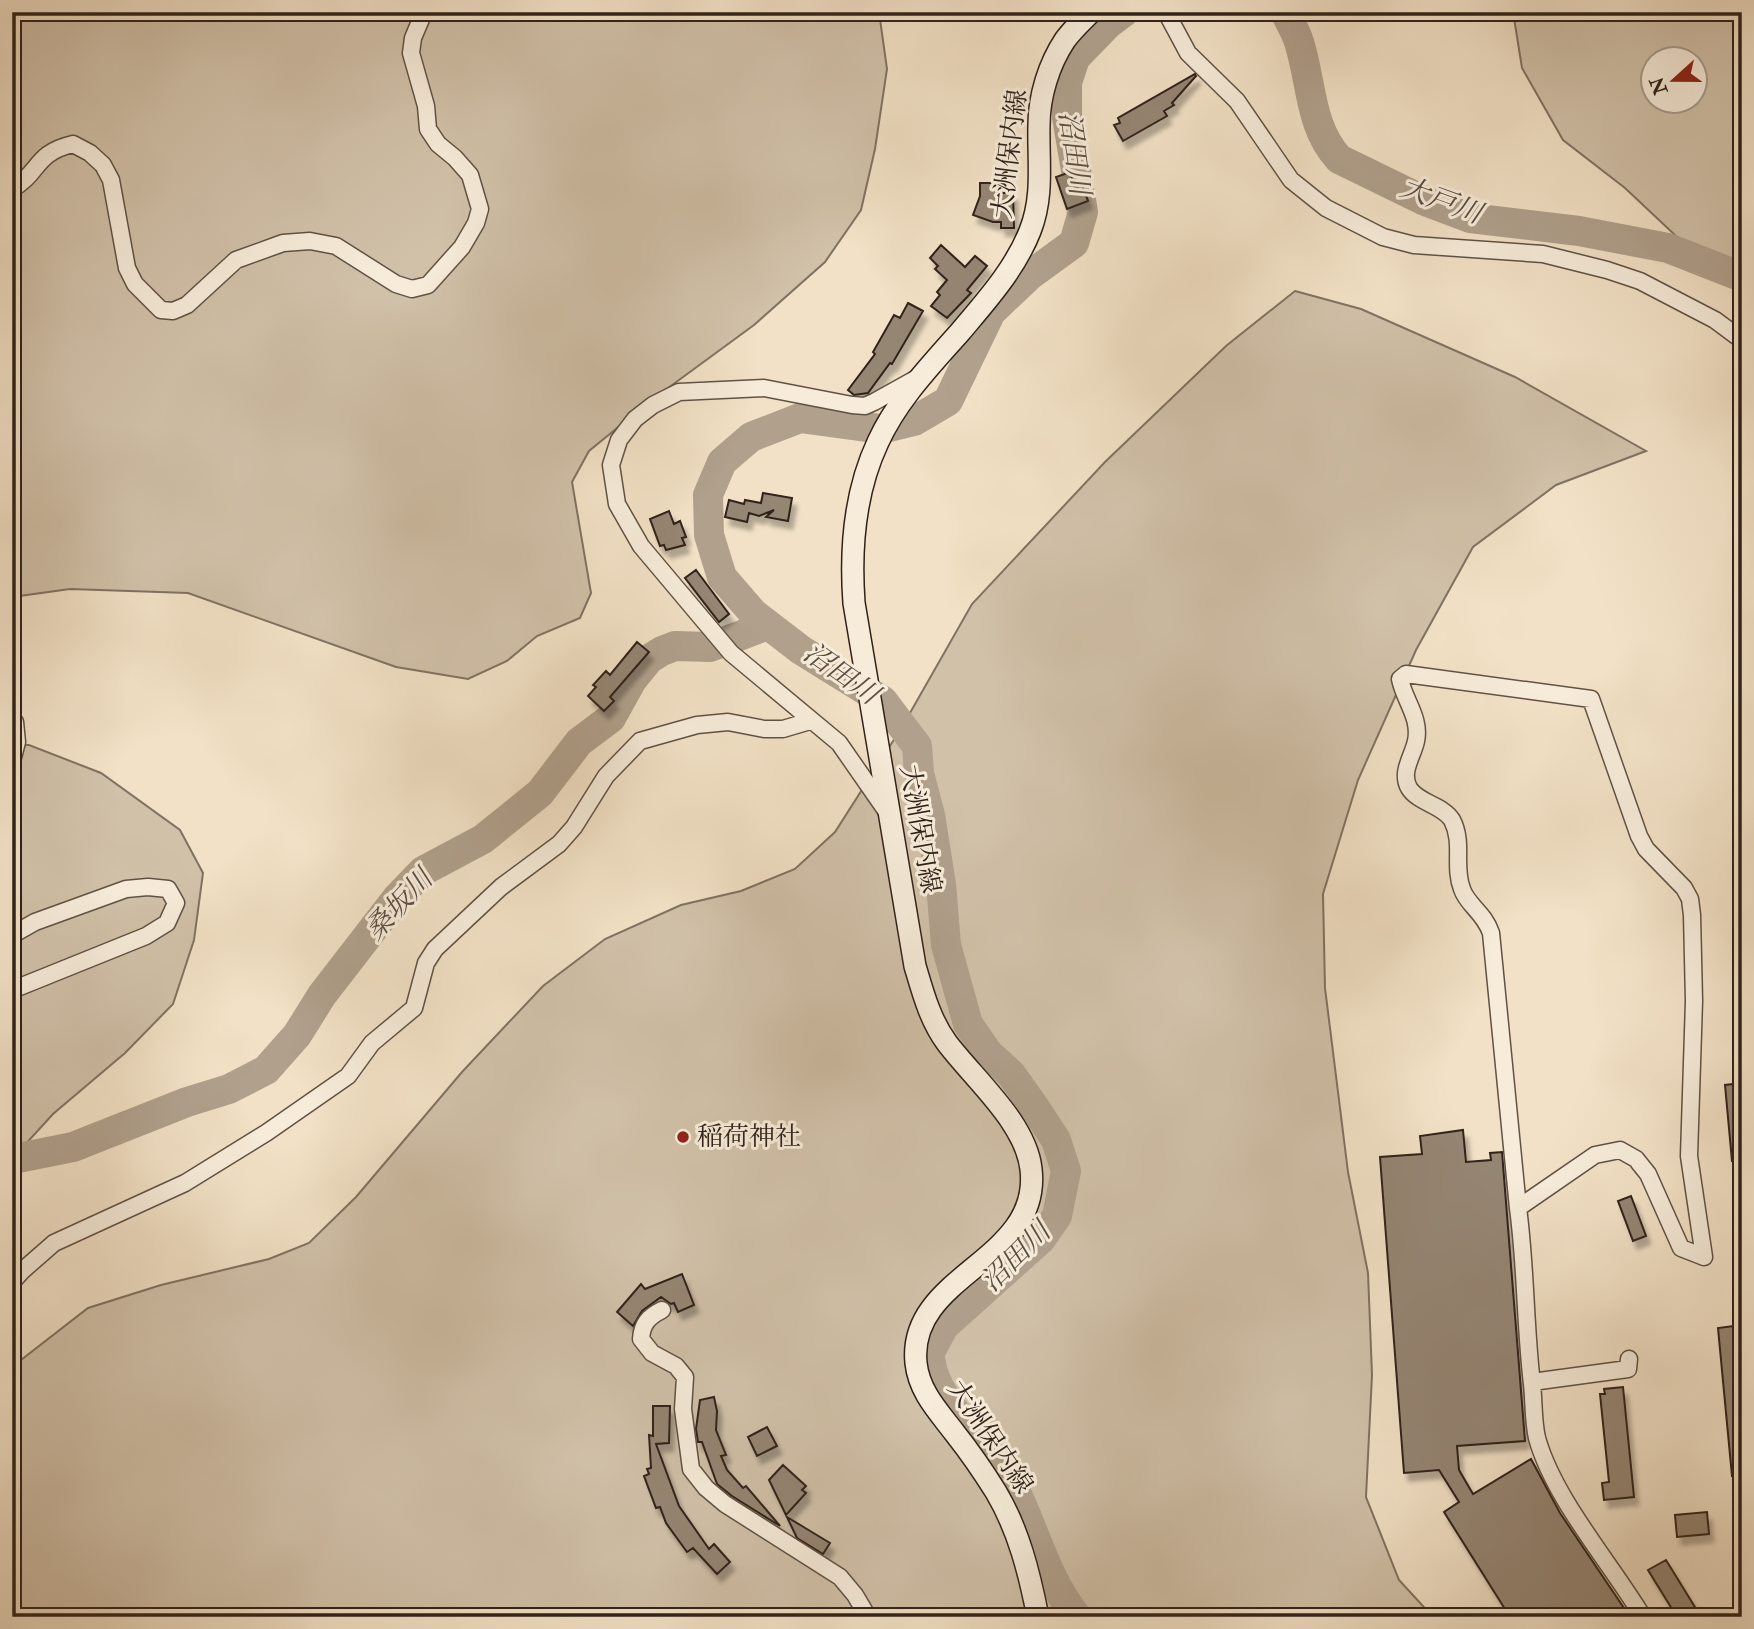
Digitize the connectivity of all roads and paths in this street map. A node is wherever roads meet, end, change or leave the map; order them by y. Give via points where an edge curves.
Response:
1 (425, 12) edge
2 (1091, 12) edge
3 (1166, 12) edge
4 (12, 190) edge
5 (1742, 340) edge
6 (923, 375) junction
7 (810, 721) junction
8 (12, 722) edge
9 (12, 761) edge
10 (890, 816) junction
11 (12, 935) edge
12 (12, 990) edge
13 (1518, 1208) junction
14 (12, 1282) edge
15 (662, 1310) dead end
16 (1629, 1359) dead end
17 (1532, 1382) junction
18 (869, 1617) edge
19 (1038, 1617) edge
20 (1643, 1617) edge

1 - 4 street via 411,52 428,129 470,175 480,209 462,247 428,285 412,289 396,284 336,246 310,240 283,243 236,260 187,305 161,310 141,291 127,268 111,180 90,153 73,144 58,148 39,160
2 - 6 main road, 大洲保内線 via 1066,40 1050,69 1040,102 1039,192 1031,229 1016,262
3 - 5 street via 1188,52 1237,101 1291,180 1326,208 1383,237 1414,245 1543,254 1640,281 1715,320
6 - 7 street via 864,406 764,388 679,392 635,419 619,440 611,465 617,504 641,545 731,653
6 - 10 main road, 大洲保内線 via 878,440 853,526 854,603
7 - 10 street via 839,743
7 - 14 street via 783,729 728,722 697,725 640,741 606,776 559,844 501,887 435,948 426,963 414,1008 372,1043 348,1076 185,1183 54,1243
8 - 9 street via 17,742
10 - 19 main road, 大洲保内線 via 915,966 934,1022 1020,1135 1029,1154 1031,1192 1025,1213 1005,1243 933,1305 917,1338 916,1362 927,1398 1009,1515 1021,1544
11 - 12 street via 126,889 168,889 176,902 167,923 146,936
13 - 13 street via 1491,933 1487,920 1462,892 1458,834 1451,817 1409,788 1408,758 1417,728 1400,679 1406,674 1591,699 1639,836 1690,899 1694,1001 1689,1156 1704,1257 1681,1248 1648,1174 1636,1159 1620,1150 1595,1155
13 - 17 street
15 - 18 street via 642,1326 641,1339 685,1377 683,1409 691,1469 725,1504 840,1577
16 - 17 street via 1628,1369
17 - 20 street via 1536,1435 1546,1461

